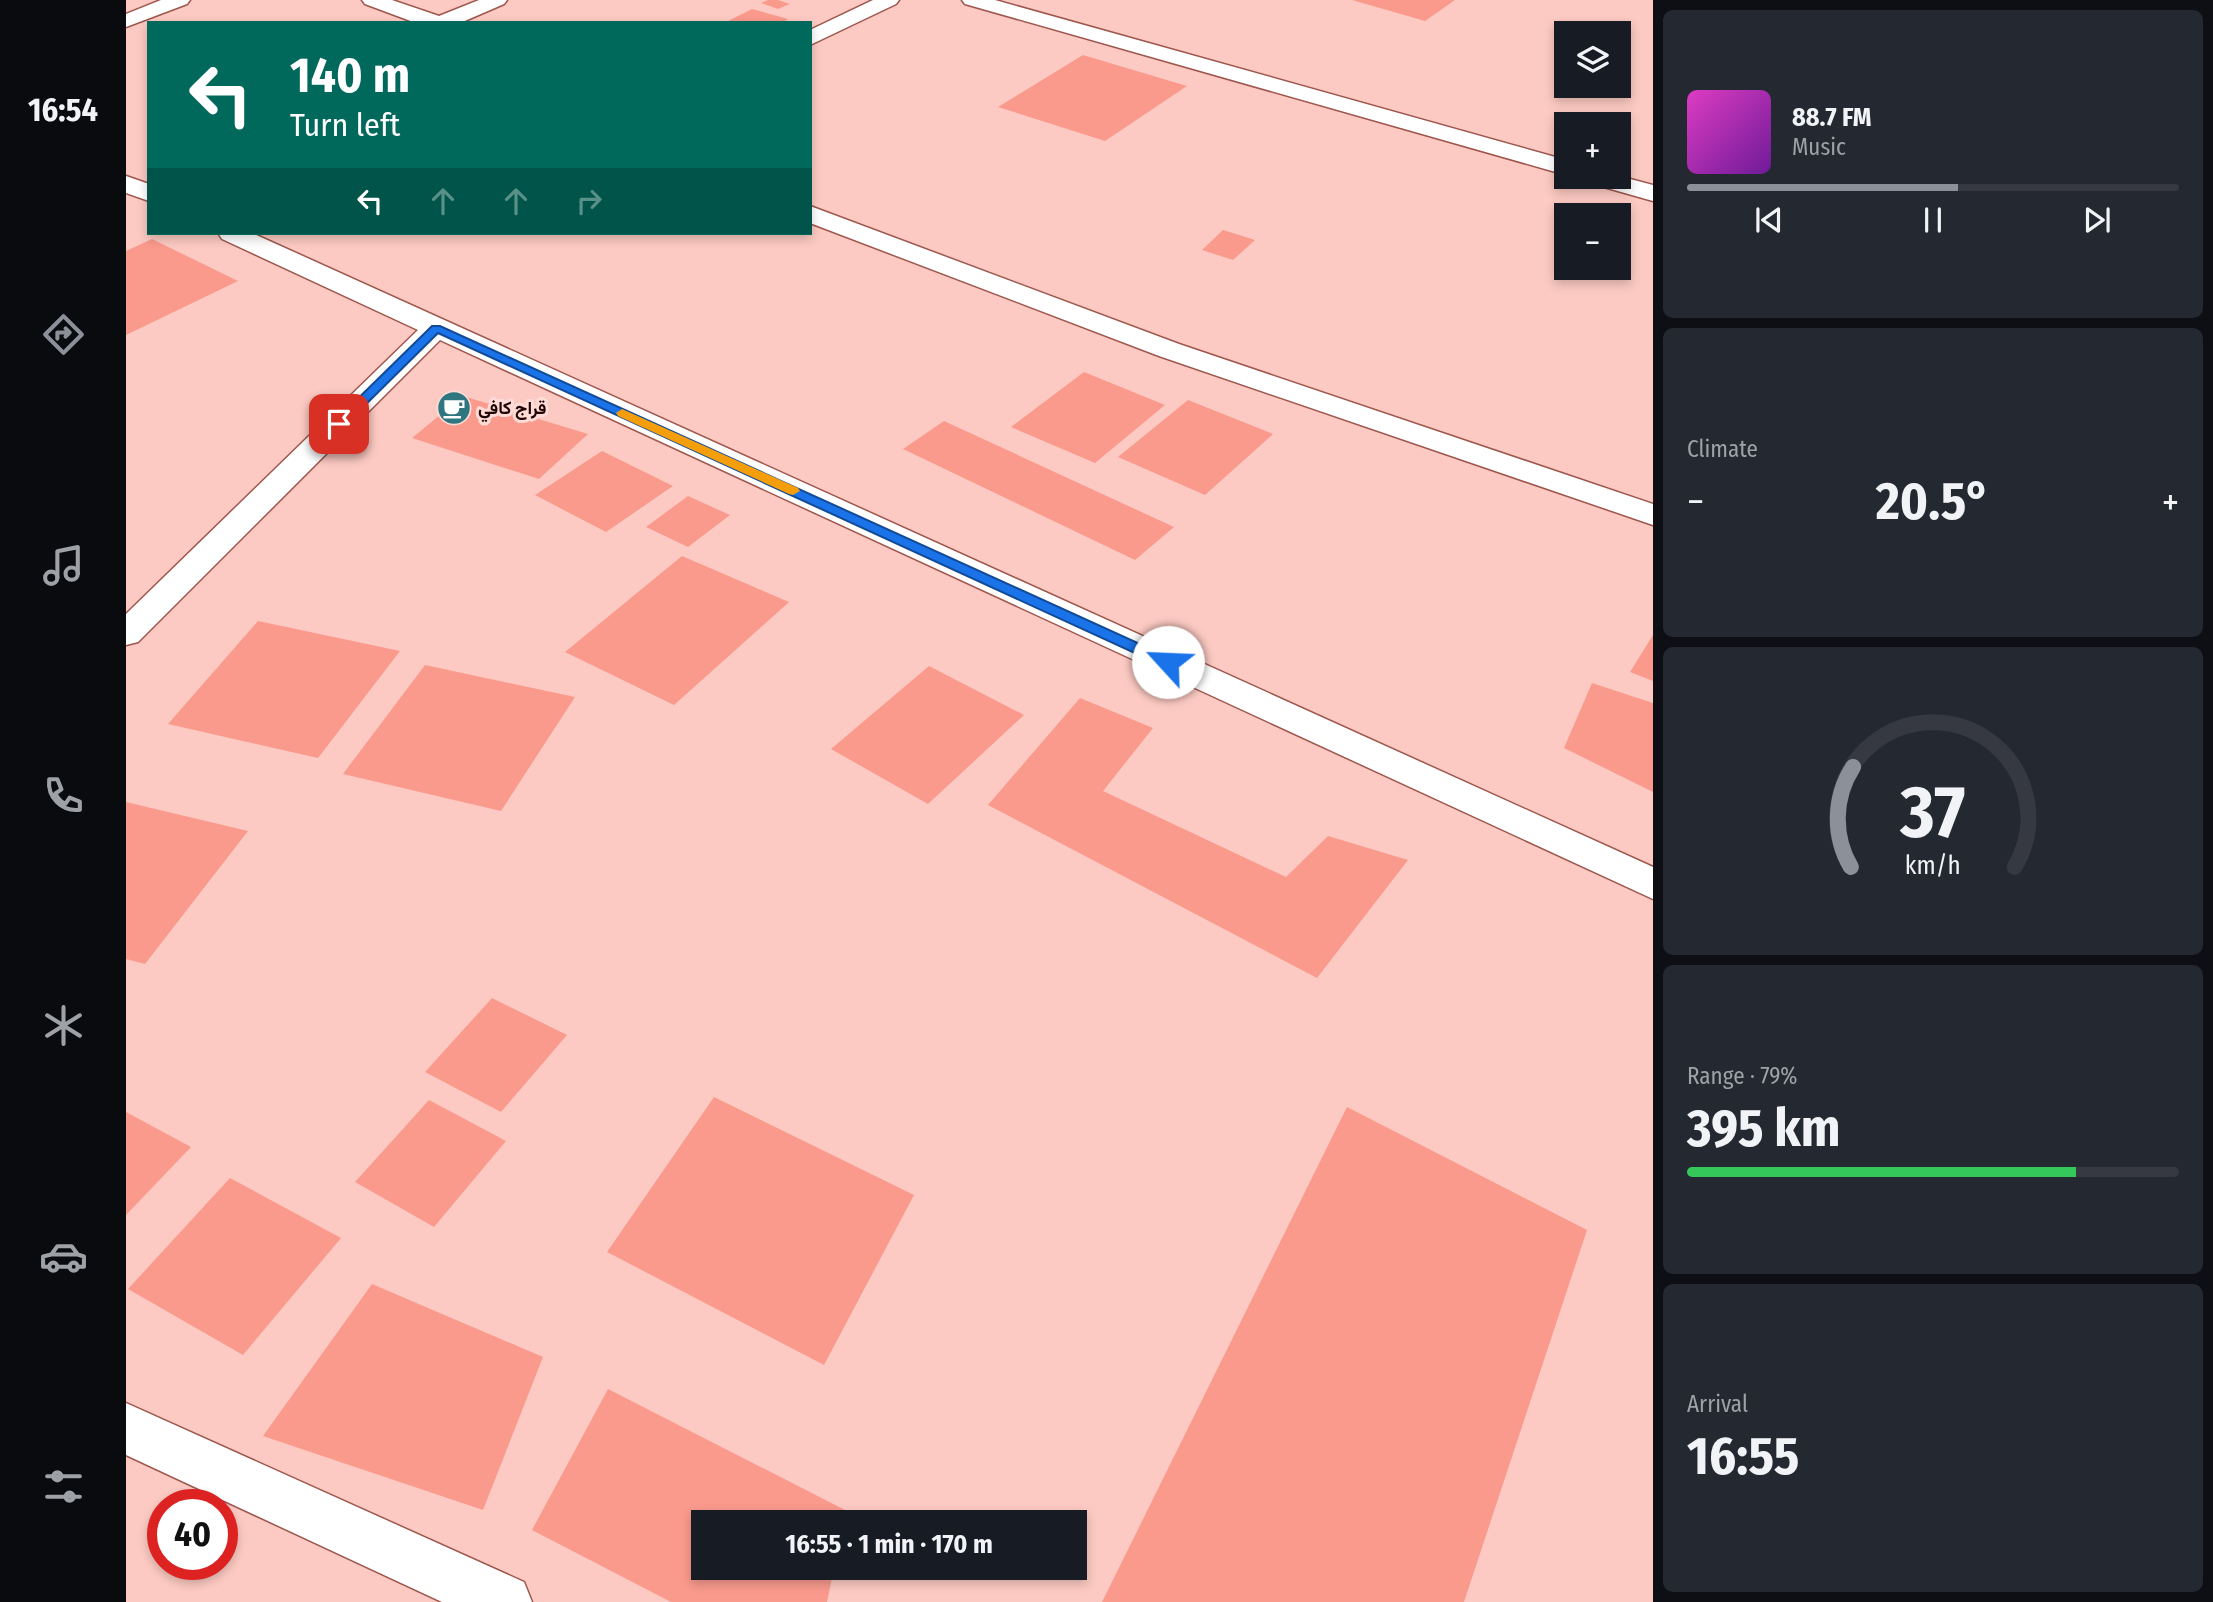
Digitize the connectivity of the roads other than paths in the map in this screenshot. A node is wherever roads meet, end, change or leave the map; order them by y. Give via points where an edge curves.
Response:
1 (180, 0) edge
2 (372, 0) edge
3 (497, 0) edge
4 (889, 0) edge
5 (972, 0) edge
6 (126, 21) edge
7 (433, 21) edge
8 (444, 21) edge
9 (812, 38) edge
10 (1554, 166) edge
11 (126, 183) edge
12 (1631, 187) edge
13 (147, 193) edge
14 (1653, 193) edge
15 (812, 215) edge
16 (235, 235) edge
17 (436, 328) junction
18 (1653, 515) edge
19 (126, 634) edge
20 (1653, 884) edge
21 (126, 1428) edge
22 (504, 1602) edge

1 - 6 street
2 - 7 street
3 - 8 street
4 - 9 street
5 - 10 street
11 - 13 street
12 - 14 street
15 - 18 street via 1182,354
16 - 17 street
17 - 19 street
17 - 20 street
21 - 22 street

